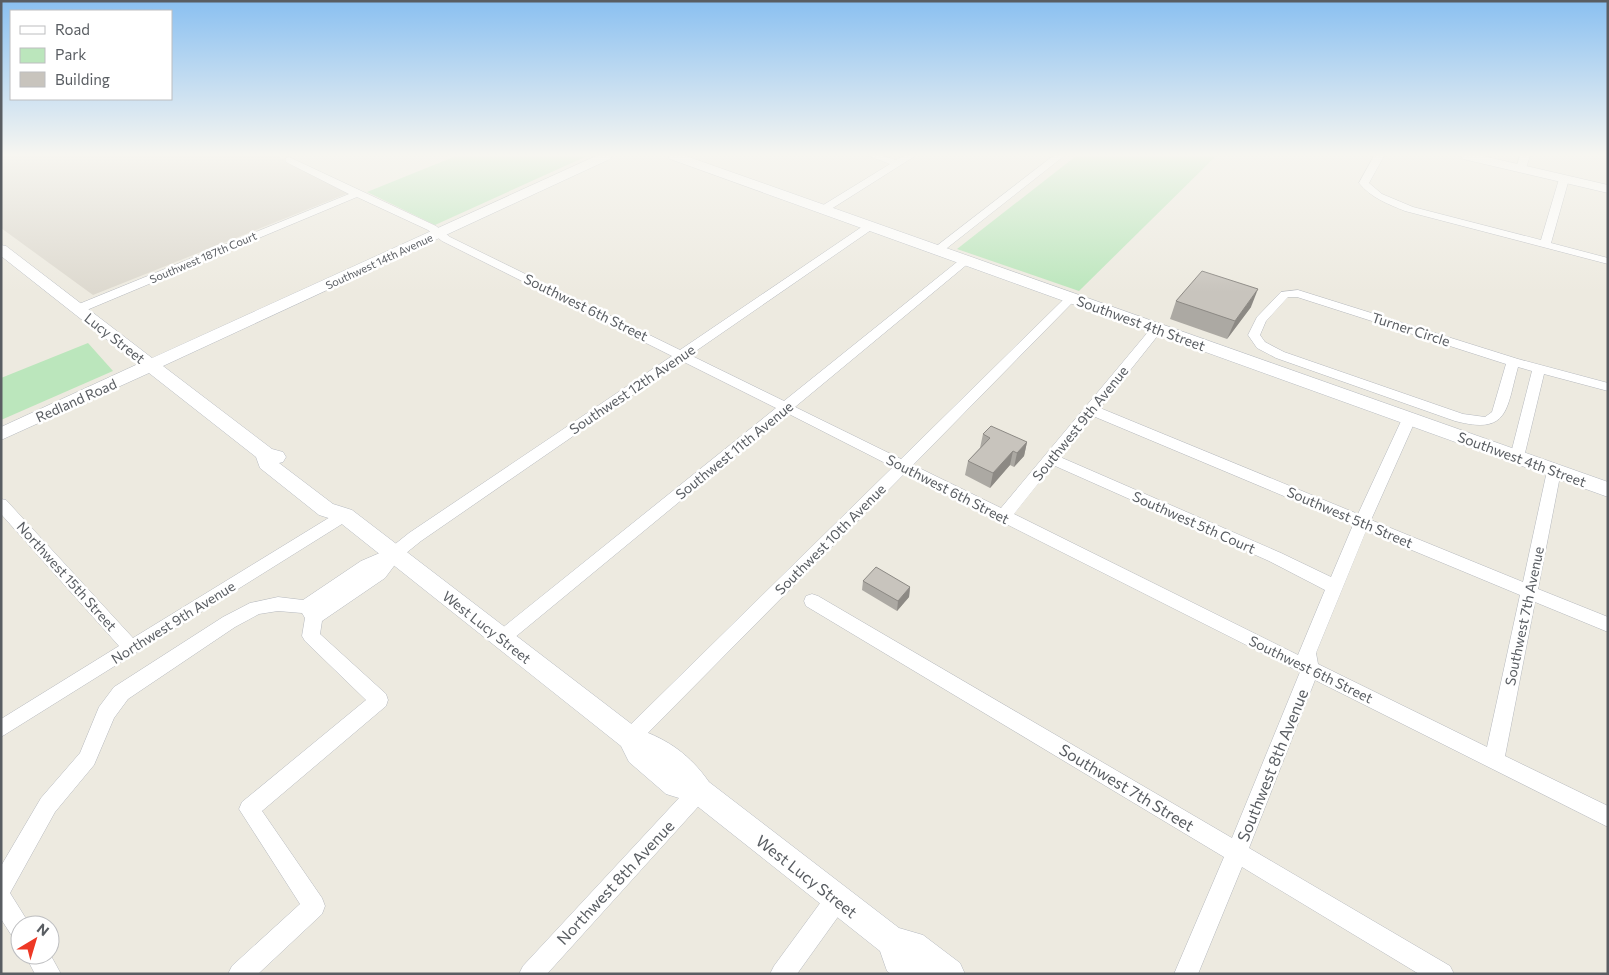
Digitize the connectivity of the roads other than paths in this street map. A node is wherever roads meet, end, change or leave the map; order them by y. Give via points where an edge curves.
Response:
1 (338, 202) edge
2 (373, 202) edge
3 (507, 202) edge
4 (800, 202) edge
5 (838, 202) edge
6 (1000, 202) edge
7 (1389, 202) edge
8 (1558, 202) edge
9 (824, 210) junction
10 (870, 226) junction
11 (439, 233) junction
12 (1545, 245) junction
13 (1, 250) edge
14 (938, 250) junction
15 (966, 260) junction
16 (1608, 261) edge
17 (1071, 298) junction
18 (78, 309) junction
19 (1157, 329) junction
20 (682, 355) junction
21 (1513, 362) junction
22 (152, 366) junction
23 (1540, 370) junction
24 (1608, 388) edge
25 (1360, 392) junction
26 (785, 408) junction
27 (1092, 410) junction
28 (1409, 419) junction
29 (1, 434) edge
30 (1517, 457) junction
31 (1052, 459) junction
32 (903, 467) junction
33 (1554, 471) junction
34 (1608, 490) edge
35 (1, 504) edge
36 (344, 516) junction
37 (1004, 517) junction
38 (1362, 522) junction
39 (394, 554) junction
40 (1335, 587) junction
41 (1529, 592) junction
42 (812, 601) dead end
43 (310, 612) junction
44 (1608, 625) edge
45 (502, 638) junction
46 (132, 648) junction
47 (1310, 668) junction
48 (1, 729) edge
49 (630, 738) junction
50 (1494, 761) junction
51 (699, 791) junction
52 (1608, 817) edge
53 (1237, 852) junction
54 (1, 887) edge
55 (1, 899) edge
56 (837, 899) junction
57 (11, 915) edge
58 (892, 941) junction
59 (240, 974) edge
60 (531, 974) edge
61 (782, 974) edge
62 (916, 974) edge
63 (948, 974) edge
64 (1186, 974) edge
65 (1442, 974) edge

1 - 18 street, Southwest 187th Court
2 - 11 street, Southwest 6th Street
3 - 11 street, Southwest 14th Avenue
4 - 9 street, Southwest 4th Street
5 - 9 street
6 - 14 street
7 - 12 street
8 - 12 street
9 - 10 street, Southwest 4th Street
10 - 14 street, Southwest 4th Street
10 - 20 street, Southwest 12th Avenue
11 - 20 street, Southwest 6th Street
11 - 22 street, Southwest 14th Avenue
12 - 16 street
13 - 18 street, Lucy Street
14 - 15 street, Southwest 4th Street
15 - 17 street, Southwest 4th Street
15 - 26 street, Southwest 11th Avenue
17 - 19 street, Southwest 4th Street
17 - 32 street, Southwest 10th Avenue
18 - 22 street, Lucy Street
19 - 25 street, Southwest 4th Street
19 - 27 street, Southwest 9th Avenue
20 - 26 street, Southwest 6th Street
20 - 39 street, Southwest 12th Avenue
21 - 23 street
21 - 25 street, Turner Circle via 1498,414 1492,420 1479,422 1460,418
21 - 25 street, Turner Circle via 1298,293 1285,294 1261,320 1254,335 1261,345
22 - 29 street, Redland Road
22 - 36 street, West Lucy Street via 265,454 266,464 326,510
23 - 24 street
23 - 30 street
25 - 28 street, Southwest 4th Street
26 - 32 street, Southwest 6th Street
26 - 45 street, Southwest 11th Avenue
27 - 31 street, Southwest 9th Avenue
27 - 38 street, Southwest 5th Street
28 - 30 street, Southwest 4th Street
28 - 38 street, Southwest 8th Avenue
30 - 33 street, Southwest 4th Street
31 - 37 street, Southwest 9th Avenue
31 - 40 street, Southwest 5th Court via 1266,553
32 - 37 street, Southwest 6th Street
32 - 49 street, Southwest 10th Avenue
33 - 34 street, Southwest 4th Street
33 - 41 street, Southwest 7th Avenue
35 - 46 street, Northwest 15th Street
36 - 39 street, West Lucy Street
36 - 46 street, Northwest 9th Avenue
37 - 47 street, Southwest 6th Street
38 - 40 street, Southwest 8th Avenue
38 - 41 street, Southwest 5th Street
39 - 43 street, Southwest 12th Avenue via 379,574
39 - 45 street, West Lucy Street
40 - 47 street, Southwest 8th Avenue via 1307,653
41 - 44 street, Southwest 5th Street
41 - 50 street, Southwest 7th Avenue
42 - 53 street, Southwest 7th Street
43 - 54 street via 278,604 256,608 229,622 121,693 106,713 87,759 48,805
43 - 59 street via 312,636 379,700 249,809 314,906
45 - 49 street, West Lucy Street
46 - 48 street, Northwest 9th Avenue
47 - 50 street, Southwest 6th Street
47 - 53 street, Southwest 8th Avenue
49 - 51 street, West Lucy Street via 638,754 676,785
50 - 52 street, Southwest 6th Street
51 - 56 street, West Lucy Street
51 - 60 street, Northwest 8th Avenue
53 - 64 street, Southwest 8th Avenue
53 - 65 street, Southwest 7th Street
55 - 57 street
56 - 58 street, West Lucy Street
56 - 61 street
58 - 62 street, West Lucy Street via 898,960
58 - 63 street, West Lucy Street via 912,946

